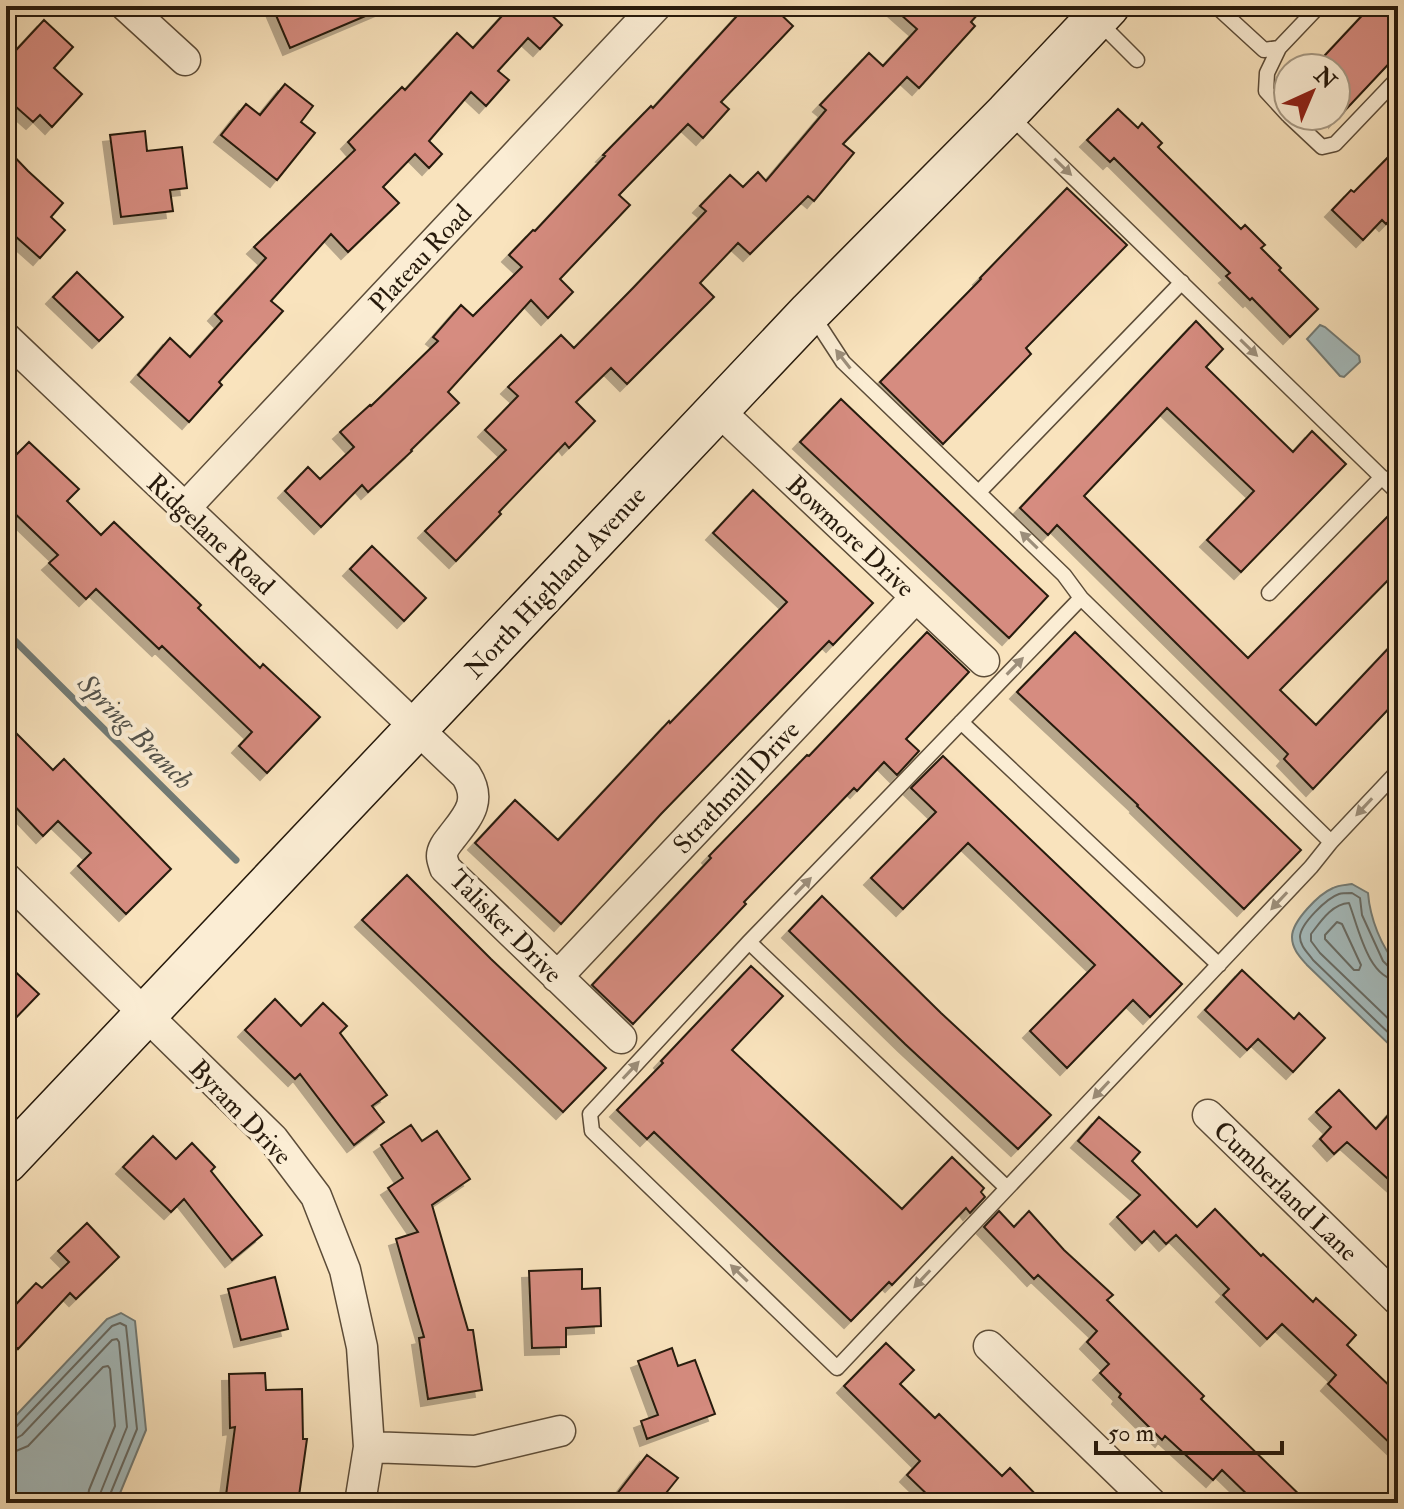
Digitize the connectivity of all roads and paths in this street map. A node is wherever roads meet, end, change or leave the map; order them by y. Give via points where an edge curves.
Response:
1 (126, 6) edge
2 (656, 6) edge
3 (1319, 6) edge
4 (1224, 8) edge
5 (1102, 13) edge
6 (1279, 48) junction
7 (1277, 52) edge
8 (185, 60) dead end
9 (1137, 60) dead end
10 (1272, 63) edge
11 (1398, 78) edge
12 (1272, 98) edge
13 (1007, 113) junction
14 (1352, 126) edge
15 (1306, 132) edge
16 (1346, 132) edge
17 (1182, 282) junction
18 (810, 312) junction
19 (6, 338) edge
20 (718, 410) junction
21 (1382, 477) junction
22 (979, 492) junction
23 (1398, 493) edge
24 (184, 509) junction
25 (1269, 593) dead end
26 (916, 597) junction
27 (1081, 598) junction
28 (984, 661) dead end
29 (961, 722) junction
30 (417, 727) junction
31 (1398, 771) edge
32 (1331, 842) junction
33 (6, 878) edge
34 (749, 942) junction
35 (1219, 965) junction
36 (557, 977) junction
37 (145, 1015) junction
38 (621, 1038) dead end
39 (1208, 1115) dead end
40 (6, 1162) edge
41 (1007, 1188) junction
42 (1398, 1300) edge
43 (989, 1346) dead end
44 (560, 1431) dead end
45 (369, 1447) junction
46 (360, 1503) edge
47 (1151, 1503) edge

1 - 8 street
2 - 24 street, Plateau Road
3 - 6 lane
4 - 6 lane via 1264,50
5 - 9 lane
5 - 13 street, North Highland Avenue
6 - 7 lane
10 - 12 lane via 1266,91
11 - 14 lane
13 -> 17 lane
13 - 18 street, North Highland Avenue
15 - 16 lane via 1322,147 1335,144
17 -> 21 lane
17 - 22 lane
18 - 20 street, North Highland Avenue
22 -> 18 lane via 843,362
19 - 24 street, Ridgelane Road
20 - 26 street, Bowmore Drive
20 - 30 street, North Highland Avenue
21 - 23 lane
21 - 25 lane
27 -> 22 lane
24 - 30 street, Ridgelane Road
26 - 28 street, Bowmore Drive
26 - 36 street, Strathmill Drive
29 -> 27 lane
27 - 32 lane
34 -> 29 lane
29 - 35 lane
30 - 36 street, Talisker Drive via 472,783 473,806 445,845 445,868
30 - 37 street, North Highland Avenue
31 -> 32 lane
32 -> 35 lane
33 - 37 street, Byram Drive
34 - 41 lane
41 -> 34 lane via 837,1368 592,1131 590,1114
35 -> 41 lane
36 - 38 street, Talisker Drive
37 - 40 street, North Highland Avenue
37 - 45 street, Byram Drive via 273,1139 316,1196 345,1270 362,1347
39 - 42 street, Cumberland Lane
43 - 47 street
44 - 45 street via 475,1451
45 - 46 street, Byram Drive

